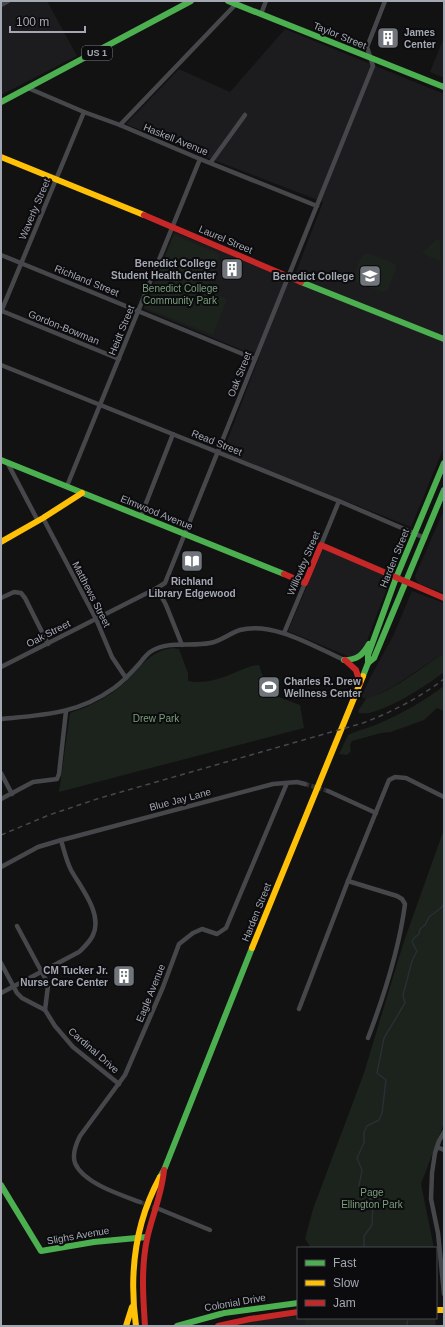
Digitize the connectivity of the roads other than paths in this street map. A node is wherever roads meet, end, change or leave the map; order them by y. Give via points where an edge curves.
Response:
1 (8, 1) edge
2 (191, 1) edge
3 (228, 1) edge
4 (266, 1) edge
5 (385, 1) edge
6 (236, 4) junction
7 (1, 5) edge
8 (261, 14) junction
9 (371, 58) junction
10 (444, 87) edge
11 (28, 88) junction
12 (1, 102) edge
13 (84, 112) junction
14 (245, 115) dead end
15 (120, 125) junction
16 (1, 157) edge
17 (200, 159) junction
18 (211, 162) junction
19 (56, 180) junction
20 (317, 206) junction
21 (173, 227) junction
22 (1, 255) edge
23 (21, 263) junction
24 (289, 277) junction
25 (138, 311) junction
26 (1, 312) edge
27 (444, 339) edge
28 (255, 358) junction
29 (119, 359) junction
30 (1, 366) edge
31 (100, 405) junction
32 (173, 434) junction
33 (217, 452) junction
34 (4, 461) edge
35 (444, 463) edge
36 (67, 486) junction
37 (444, 490) edge
38 (82, 493) junction
39 (339, 501) junction
40 (140, 516) junction
41 (40, 520) junction
42 (414, 533) junction
43 (185, 534) junction
44 (425, 538) junction
45 (1, 542) edge
46 (321, 545) junction
47 (396, 578) junction
48 (305, 583) junction
49 (406, 583) junction
50 (157, 588) junction
51 (1, 598) edge
52 (444, 598) edge
53 (96, 619) junction
54 (284, 633) junction
55 (376, 633) junction
56 (48, 644) junction
57 (182, 645) junction
58 (344, 660) junction
59 (368, 663) junction
60 (1, 667) edge
61 (126, 678) junction
62 (360, 683) junction
63 (66, 711) junction
64 (1, 719) edge
65 (1, 773) edge
66 (287, 782) junction
67 (305, 784) tunnel mouth
68 (328, 791) tunnel mouth
69 (12, 794) junction
70 (444, 797) edge
71 (1, 799) edge
72 (376, 813) junction
73 (61, 840) junction
74 (1, 867) edge
75 (348, 881) junction
76 (17, 926) dead end
77 (1, 963) edge
78 (41, 972) junction
79 (13, 986) junction
80 (1, 992) edge
81 (299, 1009) dead end
82 (45, 1010) junction
83 (368, 1038) dead end
84 (119, 1084) junction
85 (444, 1132) edge
86 (437, 1147) junction
87 (444, 1150) edge
88 (164, 1170) junction
89 (1, 1185) edge
90 (140, 1202) tunnel mouth
91 (160, 1210) tunnel mouth
92 (210, 1230) dead end
93 (438, 1233) junction
94 (444, 1233) edge
95 (138, 1237) junction
96 (147, 1237) junction
97 (444, 1294) edge
98 (133, 1299) junction
99 (297, 1303) edge
100 (297, 1312) edge
101 (126, 1326) edge
102 (136, 1326) edge
103 (145, 1326) edge
104 (177, 1326) edge
105 (218, 1326) edge

1 - 7 street
2 - 11 main road, US 1
3 - 6 main road, Taylor Street
4 - 8 street
5 - 9 street, Oak Street via 367,47
6 - 8 main road, Taylor Street
6 - 15 street
8 - 9 main road, Taylor Street
9 - 10 main road, Taylor Street
9 - 20 street, Oak Street via 373,66
11 - 12 main road, US 1
11 - 13 street, Haskell Avenue
13 - 15 street, Haskell Avenue
13 - 19 street, Waverly Street
14 - 18 street
15 - 17 street, Haskell Avenue
16 - 19 main road, Laurel Street
17 - 18 street, Haskell Avenue
17 - 21 street, Heidt Street
18 - 20 street, Haskell Avenue
19 - 21 main road, Laurel Street
19 - 23 street, Waverly Street
20 - 24 street, Oak Street
21 - 24 main road, Laurel Street
21 - 25 street, Heidt Street
22 - 23 street, Richland Street
23 - 25 street, Richland Street
23 - 26 street, Waverly Street
24 - 27 main road, Laurel Street
24 - 28 street, Oak Street
25 - 28 street, Richland Street
25 - 29 street, Heidt Street
26 - 29 street, Gordon-Bowman
28 - 33 street, Oak Street
29 - 31 street, Heidt Street
30 - 31 street, Read Street
31 - 32 street, Read Street
31 - 36 street, Heidt Street
32 - 33 street, Read Street
32 - 40 street
33 - 39 street, Read Street
33 - 43 street, Oak Street
34 - 36 main road, Elmwood Avenue
34 - 41 street, Matthews Street
35 - 42 main road, Harden Street
36 - 38 main road, Elmwood Avenue
37 - 44 main road, Harden Street
38 - 40 main road, Elmwood Avenue
38 - 41 main road
39 - 42 street, Read Street
39 - 46 street, Willowby Street
40 - 43 main road, Elmwood Avenue
41 - 45 main road
41 - 53 street, Matthews Street
42 - 44 street, Read Street
42 - 47 main road, Harden Street
43 - 48 main road, Elmwood Avenue
43 - 50 street, Oak Street via 165,582
44 - 49 main road, Harden Street
46 - 47 main road
46 - 48 main road, Willowby Street
47 - 49 main road
47 - 55 main road, Harden Street
48 - 54 street, Willowby Street
49 - 52 main road
49 - 59 main road, Harden Street via 374,658
50 - 53 street, Oak Street
50 - 57 street
51 - 56 street via 14,592 21,593
53 - 56 street, Oak Street
53 - 61 street, Matthews Street via 112,657
54 - 57 street via 252,628 240,630 210,644
54 - 58 street
55 - 58 main road via 361,656 355,660
55 - 59 main road, Harden Street via 368,655
56 - 60 street, Oak Street
57 - 61 street via 170,645 150,652
58 - 62 main road via 357,670
59 - 62 main road, Harden Street
61 - 63 street via 96,699
62 - 88 main road, Harden Street
63 - 64 street
63 - 69 street via 57,779 33,782
65 - 69 street
66 - 67 street, Blue Jay Lane
66 - 73 street, Blue Jay Lane
66 - 84 street, Eagle Avenue via 226,928 217,934 202,929 193,932 179,944 163,988 125,1076
68 - 72 street
69 - 71 street
70 - 72 street via 406,778 395,777 389,780
72 - 75 street
73 - 74 street, Blue Jay Lane via 38,847
73 - 78 street via 71,870 88,897 95,924 93,934 79,952
75 - 81 street
75 - 83 street via 397,896 405,904 398,943
76 - 78 street
77 - 79 street, Cardinal Drive
78 - 79 street
78 - 82 street via 48,986
79 - 80 street
79 - 82 street, Cardinal Drive via 22,998
82 - 84 street, Cardinal Drive via 73,1047
84 - 90 street, Eagle Avenue via 80,1136 76,1146 75,1162 80,1172 91,1180
85 - 86 street
86 - 87 street
86 - 93 street via 430,1199
88 - 95 main road, Harden Street via 158,1177
88 - 96 main road, Harden Street via 164,1180
89 - 95 main road, Slighs Avenue via 41,1251 88,1242
91 - 92 street
93 - 94 street
93 - 97 street
95 - 96 main road, Slighs Avenue
95 - 98 main road, Harden Street via 133,1269
96 - 103 main road, Harden Street via 143,1272
98 - 101 main road
98 - 102 main road, Harden Street
99 - 104 main road, Colonial Drive via 224,1313
100 - 105 main road, Colonial Drive

